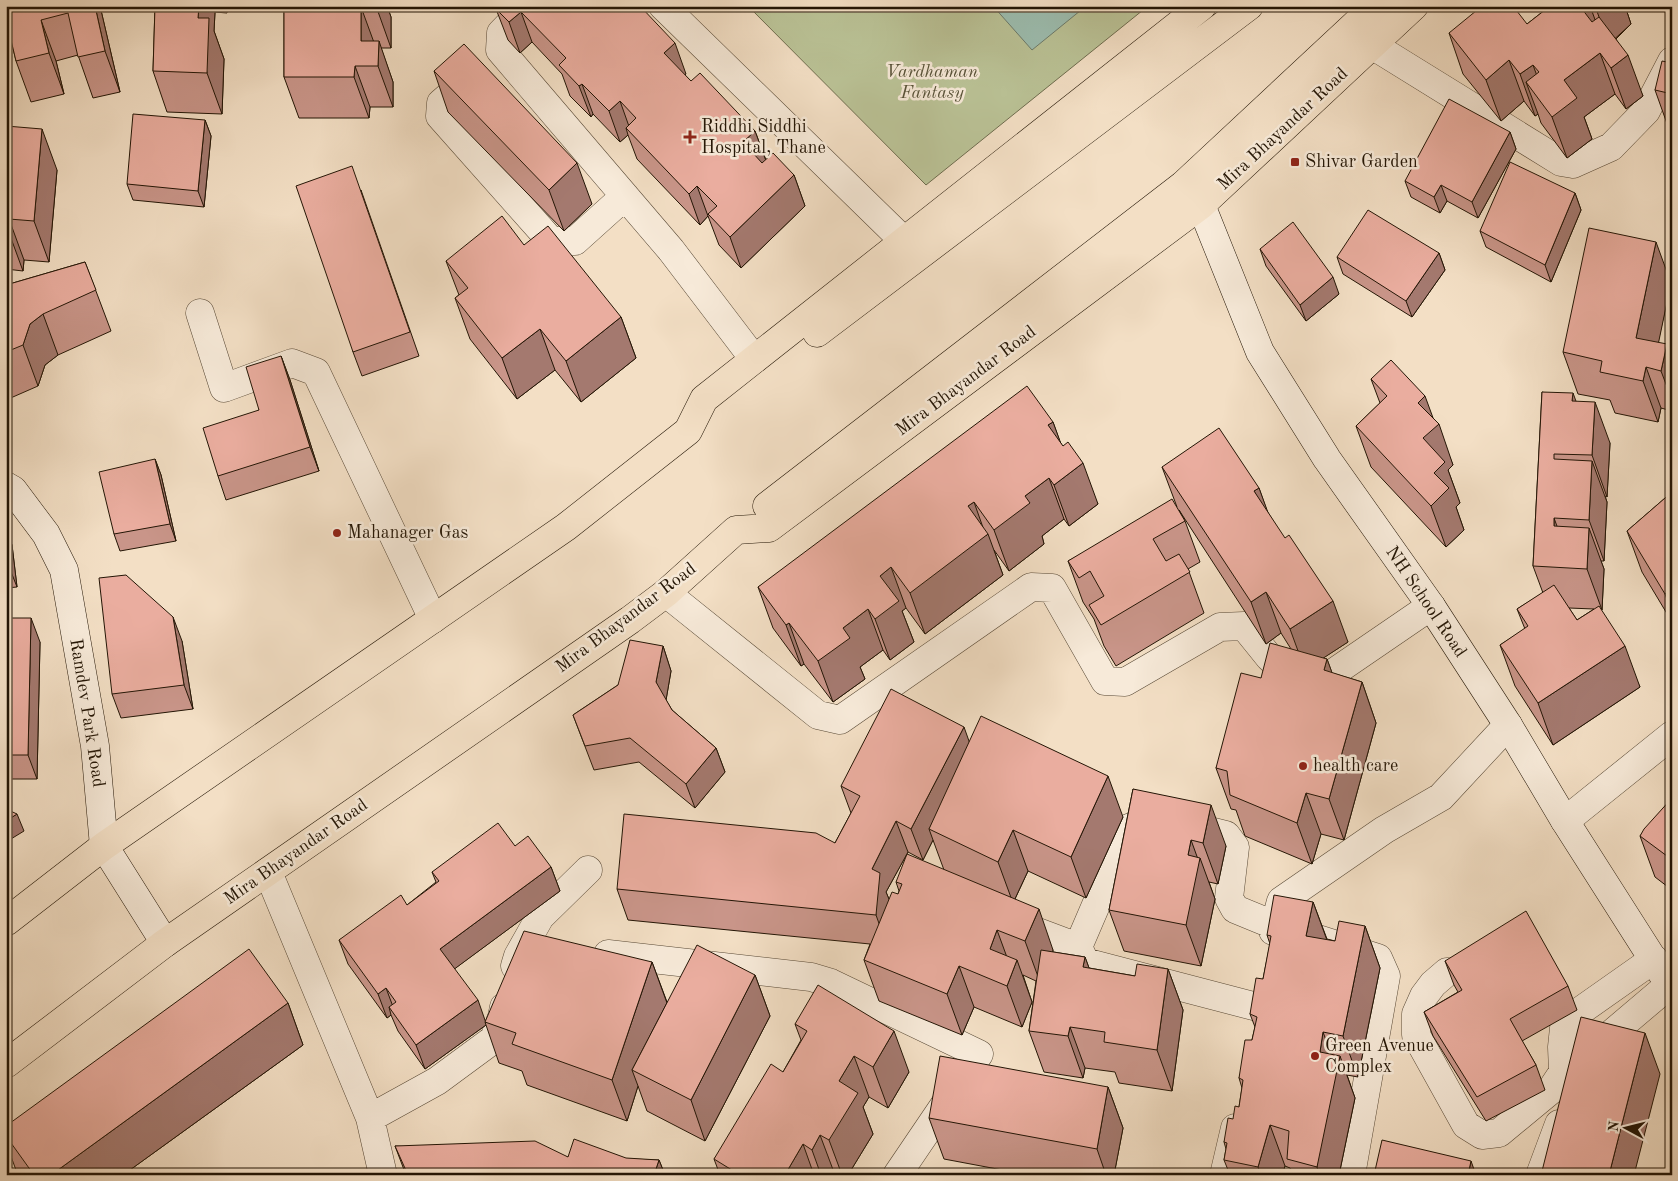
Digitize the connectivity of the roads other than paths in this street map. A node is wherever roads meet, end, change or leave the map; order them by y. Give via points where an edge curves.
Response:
1 (527, 6) edge
2 (663, 6) edge
3 (1202, 6) edge
4 (1249, 6) edge
5 (1375, 6) edge
6 (1414, 6) edge
7 (1372, 45) junction
8 (1672, 61) edge
9 (463, 84) edge
10 (625, 196) junction
11 (1201, 205) junction
12 (904, 241) junction
13 (200, 313) dead end
14 (754, 359) junction
15 (688, 431) junction
16 (6, 486) edge
17 (736, 530) junction
18 (666, 593) junction
19 (1431, 606) junction
20 (433, 619) junction
21 (1508, 725) junction
22 (1672, 735) edge
23 (1565, 821) junction
24 (104, 846) junction
25 (588, 870) dead end
26 (268, 872) junction
27 (987, 912) edge
28 (6, 922) edge
29 (1274, 925) junction
30 (165, 943) junction
31 (1078, 947) junction
32 (1270, 953) edge
33 (608, 954) edge
34 (1654, 959) junction
35 (1447, 972) edge
36 (1265, 980) edge
37 (1671, 987) edge
38 (1261, 1008) junction
39 (1045, 1012) edge
40 (1255, 1035) edge
41 (6, 1064) edge
42 (1239, 1109) edge
43 (370, 1118) junction
44 (382, 1175) edge
45 (897, 1175) edge
46 (1224, 1175) edge
47 (1351, 1175) edge
48 (1540, 1175) edge

1 - 10 street via 501,33 500,50
2 - 12 street
3 - 12 main road
4 - 15 main road
5 - 17 main road via 1184,185
6 - 7 main road, Mira Bhayandar Road
7 - 8 street via 1561,162 1573,164 1611,147 1646,111
7 - 11 main road, Mira Bhayandar Road
9 - 10 street via 441,103 440,116 551,241 575,241
10 - 14 street via 671,250
11 - 17 main road, Mira Bhayandar Road via 769,528
11 - 19 street, NH School Road via 1260,352 1327,459
12 - 14 main road
13 - 20 street via 224,388 292,363 316,372
14 - 15 main road via 704,399
15 - 20 main road via 566,527
16 - 24 street, Ramdev Park Road via 13,490 46,534 64,570 95,746
17 - 18 main road, Mira Bhayandar Road
18 - 19 street via 818,715 840,720 1031,587 1052,588 1105,681 1125,682 1220,627 1244,626 1293,679 1317,684
18 - 26 main road, Mira Bhayandar Road
19 - 21 street, NH School Road
20 - 24 main road
21 - 23 street, NH School Road
21 - 29 street via 1441,797 1384,830 1281,901
22 - 23 street
23 - 34 street, NH School Road
24 - 28 main road
24 - 30 street, Ramdev Park Road
25 - 43 street via 540,917 518,956 494,1039 437,1081
26 - 30 main road, Mira Bhayandar Road
26 - 43 street
27 - 31 street
29 - 31 street via 1235,909 1229,898 1234,847 1226,835 1163,819 1129,828
29 - 32 street
29 - 47 street via 1378,958 1386,976
30 - 41 main road, Mira Bhayandar Road
31 - 38 street via 1085,962
31 - 39 street via 1047,995
33 - 45 street via 811,977 831,983 979,1054
34 - 35 street via 1572,1016 1564,1028 1563,1072 1551,1090 1499,1133 1482,1135 1466,1124 1416,1035 1416,1014 1424,996 1432,984
34 - 37 street, NH School Road
36 - 38 street
37 - 48 street via 1597,1046 1554,1134
38 - 40 street
42 - 46 street
43 - 44 street

